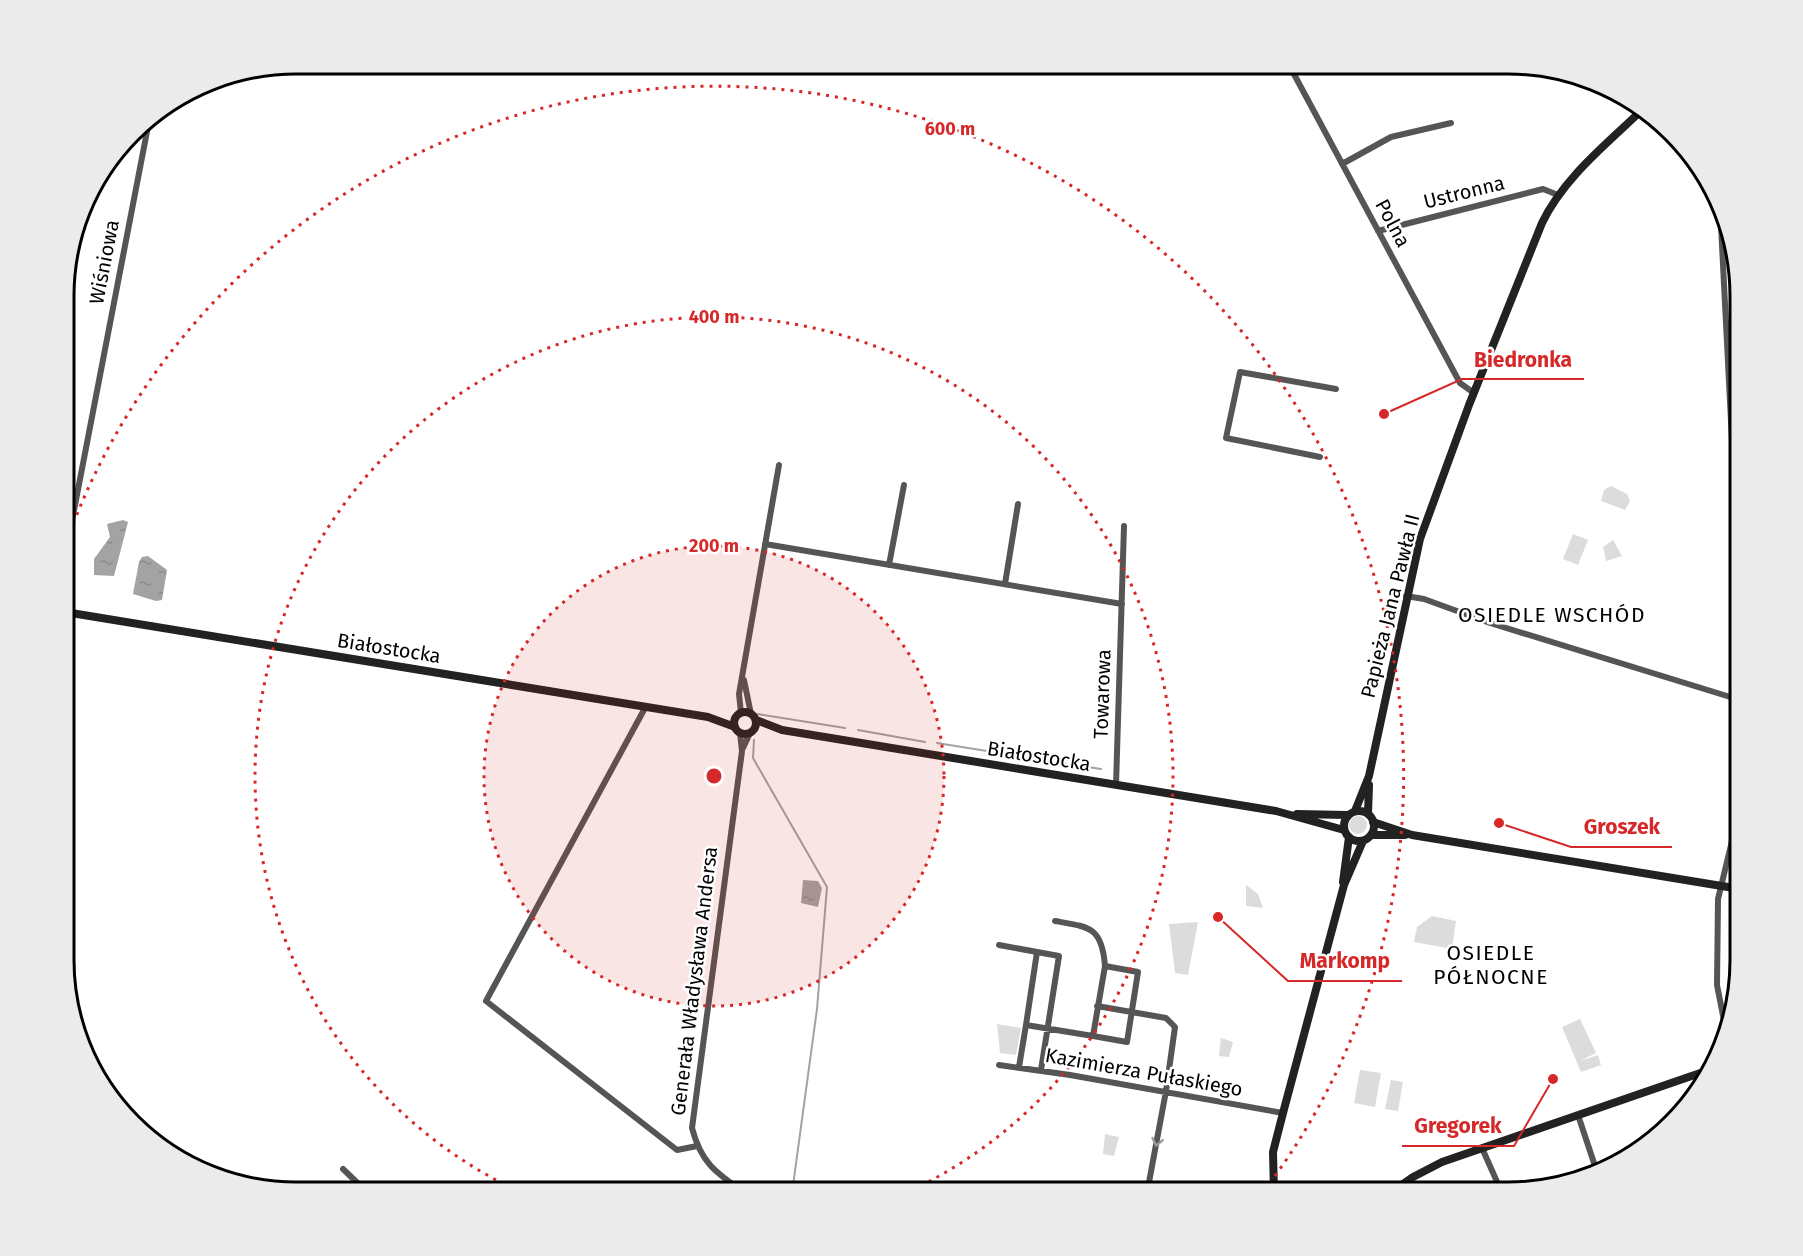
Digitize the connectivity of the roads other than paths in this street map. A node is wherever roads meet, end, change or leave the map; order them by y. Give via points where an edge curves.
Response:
1 (1294, 74) edge
2 (1637, 115) edge
3 (1451, 123) dead end
4 (147, 130) edge
5 (1342, 164) junction
6 (1558, 195) junction
7 (1378, 231) junction
8 (1721, 235) edge
9 (1336, 389) dead end
10 (1474, 393) junction
11 (1730, 449) edge
12 (1320, 457) dead end
13 (779, 465) dead end
14 (904, 485) dead end
15 (1018, 504) dead end
16 (74, 510) edge
17 (1124, 526) dead end
18 (765, 544) junction
19 (889, 565) junction
20 (1005, 584) junction
21 (1406, 596) junction
22 (1122, 604) junction
23 (74, 613) edge
24 (743, 676) junction
25 (1730, 697) edge
26 (645, 708) junction
27 (739, 714) junction
28 (708, 717) junction
29 (754, 717) junction
30 (737, 730) junction
31 (782, 730) junction
32 (751, 733) junction
33 (742, 751) junction
34 (1369, 776) junction
35 (1116, 785) junction
36 (1351, 813) junction
37 (1291, 814) junction
38 (1371, 818) junction
39 (1346, 833) junction
40 (1412, 835) junction
41 (1367, 838) junction
42 (1730, 845) edge
43 (1344, 885) junction
44 (1719, 886) junction
45 (1730, 888) edge
46 (1055, 921) dead end
47 (999, 945) dead end
48 (1038, 952) junction
49 (1105, 966) junction
50 (1097, 1006) junction
51 (1132, 1012) junction
52 (1723, 1014) edge
53 (1026, 1025) junction
54 (1047, 1029) junction
55 (1093, 1036) junction
56 (999, 1065) dead end
57 (1019, 1067) junction
58 (1041, 1070) junction
59 (1699, 1073) edge
60 (1166, 1091) junction
61 (1282, 1113) junction
62 (1578, 1115) junction
63 (697, 1146) junction
64 (1482, 1148) junction
65 (1595, 1165) edge
66 (343, 1169) dead end
67 (357, 1182) edge
68 (731, 1182) edge
69 (1149, 1182) edge
70 (1274, 1182) edge
71 (1406, 1182) edge
72 (1497, 1182) edge

1 - 5 street, Polna
2 - 6 main road, Papieża Jana Pawła II
3 - 5 street via 1390,137
4 - 16 street, Wiśniowa
5 - 7 street, Polna
6 - 7 street, Ustronna via 1543,189
6 - 10 main road, Papieża Jana Pawła II via 1542,223
7 - 10 street, Polna via 1460,383
8 - 11 street
9 - 12 street via 1240,372 1226,438
10 - 21 main road, Papieża Jana Pawła II via 1423,531
13 - 18 street
14 - 19 street
15 - 20 street
17 - 22 street, Towarowa
18 - 19 street
18 - 24 street
19 - 20 street
20 - 22 street
21 - 25 street
21 - 34 main road, Papieża Jana Pawła II
22 - 35 street, Towarowa
23 - 26 main road, Białostocka
24 - 27 street
24 - 29 street
26 - 28 main road, Białostocka
26 - 63 street via 486,1001 677,1150
27 - 28 main road, Białostocka
27 - 29 main road, Białostocka
27 - 30 main road
28 - 30 main road, Białostocka
29 - 31 main road, Białostocka
29 - 32 main road via 756,727
30 - 32 main road, Białostocka
30 - 33 street, Generała Władysława Andersa
31 - 32 main road, Białostocka
31 - 35 main road, Białostocka
32 - 33 street, Generała Władysława Andersa
33 - 63 street, Generała Władysława Andersa via 692,1128
34 - 36 main road, Papieża Jana Pawła II
34 - 38 main road, Papieża Jana Pawła II
35 - 37 main road, Białostocka
36 - 37 main road, Białostocka
36 - 38 main road, Białostocka
36 - 39 main road, Papieża Jana Pawła II
37 - 39 main road, Białostocka
38 - 40 main road
38 - 41 main road, Papieża Jana Pawła II
39 - 41 main road, Białostocka
39 - 43 main road, Papieża Jana Pawła II
40 - 41 main road
40 - 44 main road
41 - 43 main road, Papieża Jana Pawła II
42 - 44 street
43 - 61 main road
44 - 45 main road
44 - 52 street via 1717,985
46 - 49 street via 1096,932
47 - 48 street
48 - 53 street
48 - 54 street via 1059,956
49 - 50 street
49 - 51 street via 1138,972
50 - 51 street
50 - 55 street
51 - 55 street via 1127,1042
51 - 60 street via 1166,1018 1175,1027
53 - 54 street
53 - 57 street
54 - 55 street
54 - 58 street
56 - 57 street, Kazimierza Pułaskiego
57 - 58 street, Kazimierza Pułaskiego
58 - 60 street, Kazimierza Pułaskiego
59 - 62 main road
60 - 61 street, Kazimierza Pułaskiego
60 -> 69 street
61 - 70 main road via 1273,1152
62 - 64 main road
62 - 65 street
63 - 68 street, Generała Władysława Andersa via 711,1168
64 - 71 main road
64 - 72 street
66 - 67 street

